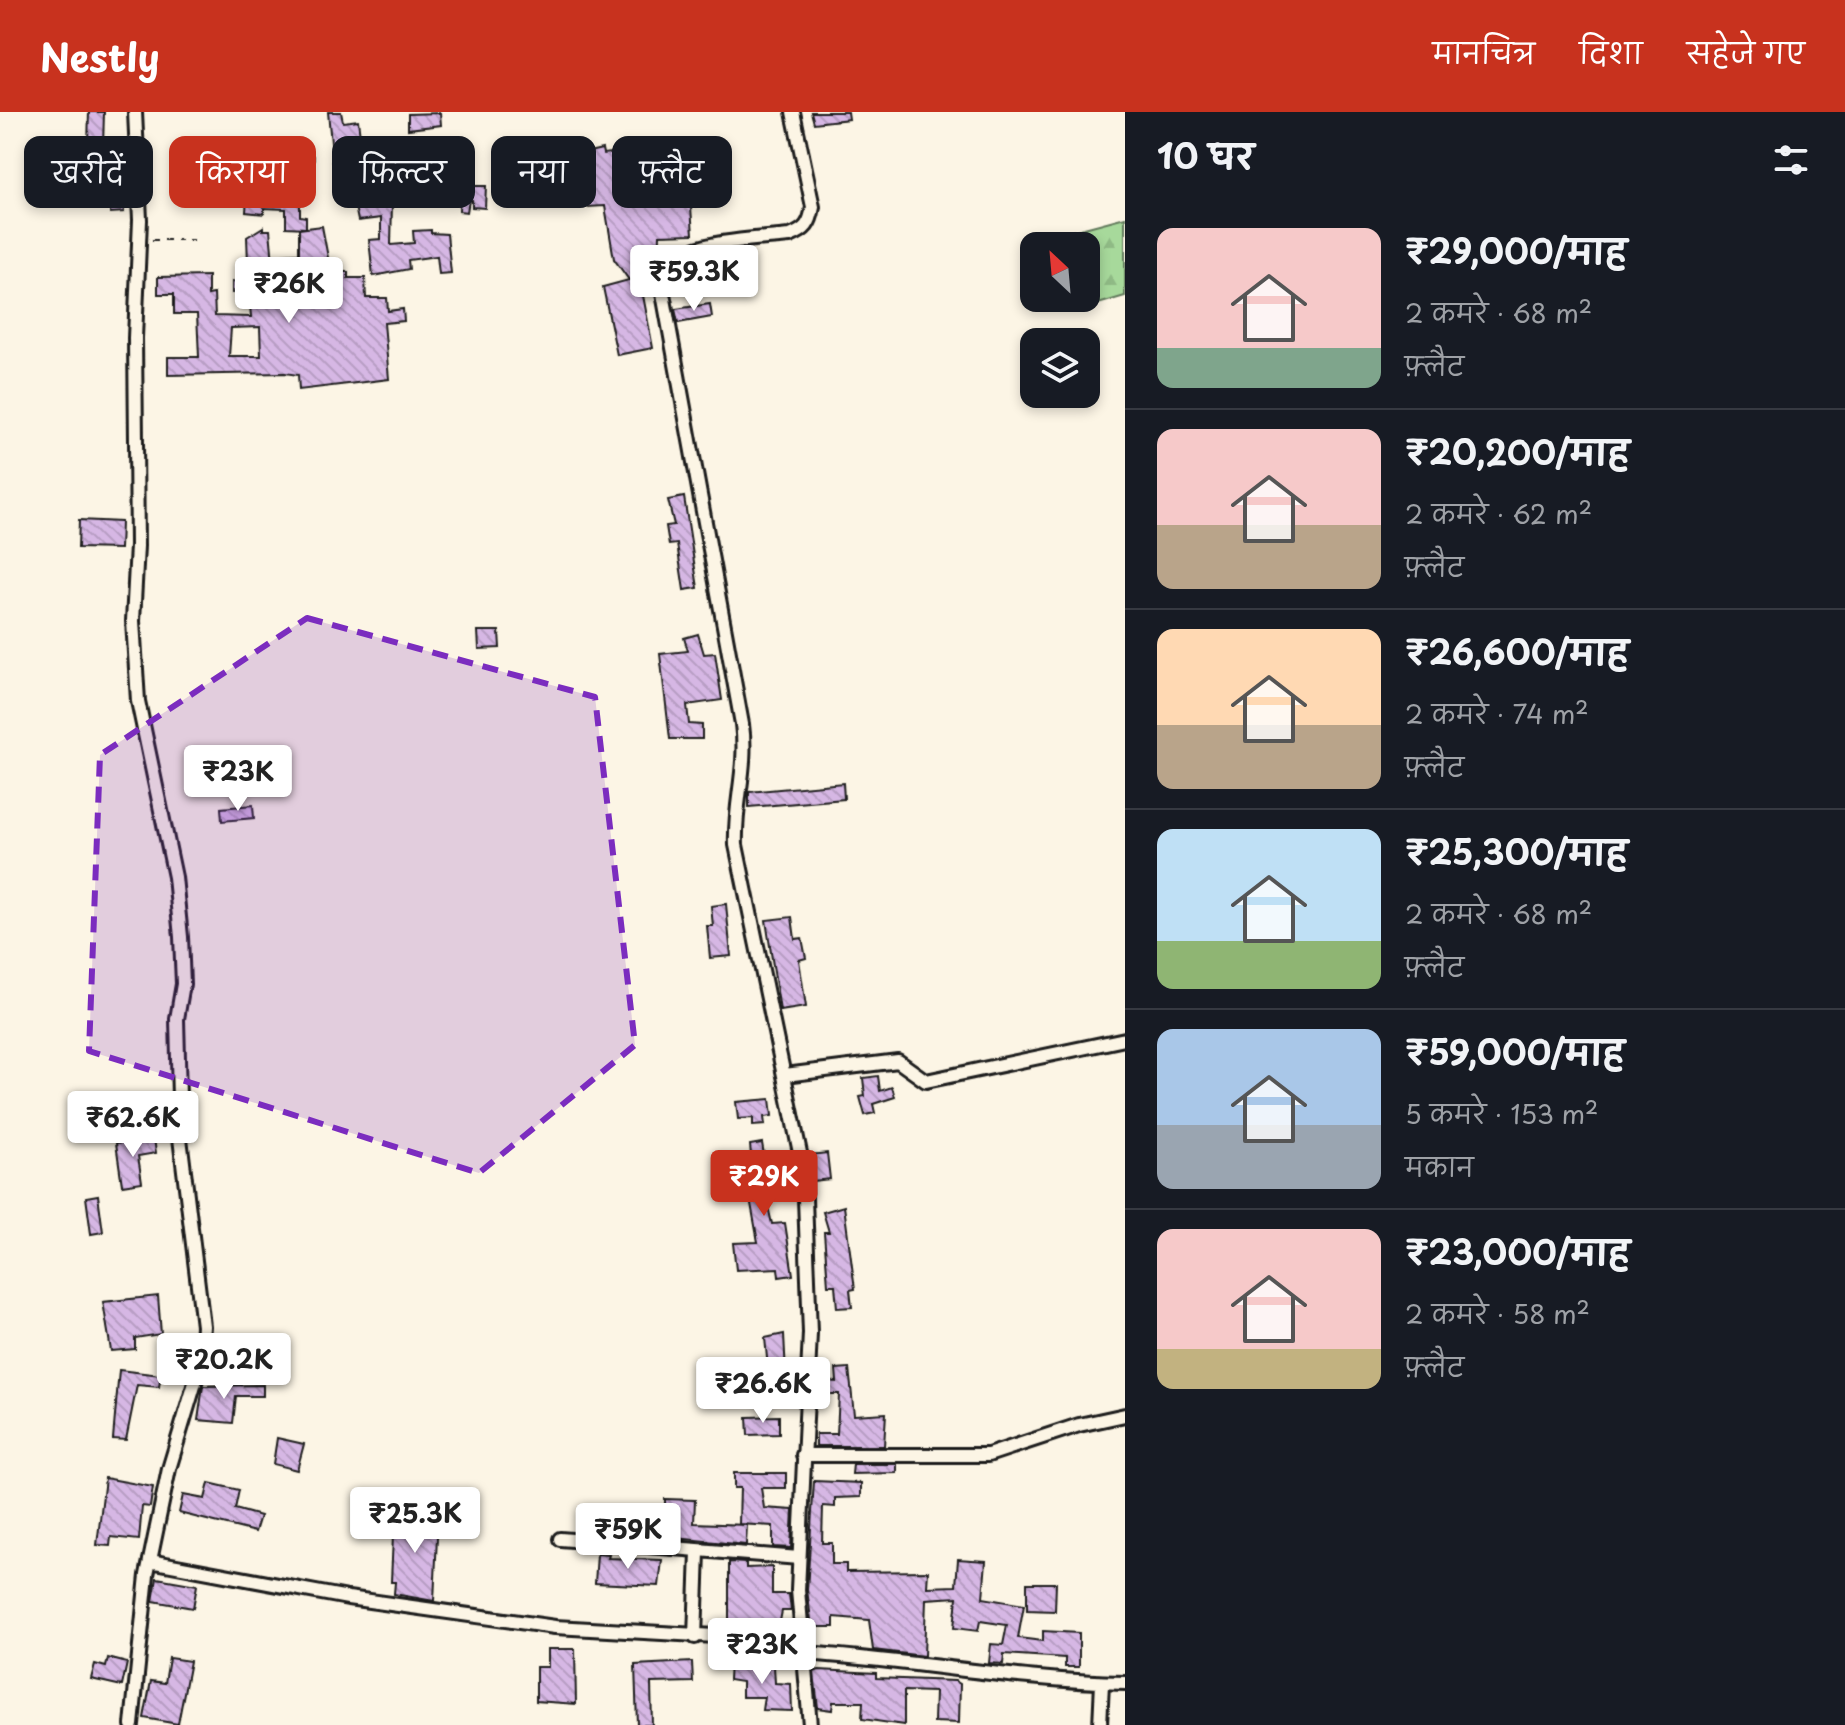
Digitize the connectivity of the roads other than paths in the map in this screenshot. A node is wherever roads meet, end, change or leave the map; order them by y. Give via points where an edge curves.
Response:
1 (135, 112) edge
2 (793, 112) edge
3 (1125, 1039) edge
4 (785, 1075) junction
5 (1125, 1415) edge
6 (803, 1455) junction
7 (560, 1539) dead end
8 (698, 1552) junction
9 (799, 1558) junction
10 (150, 1561) junction
11 (695, 1637) junction
12 (803, 1647) junction
13 (1102, 1683) junction
14 (1125, 1683) edge
15 (132, 1725) edge
16 (810, 1725) edge
17 (1100, 1725) edge

1 - 10 street via 139,240 133,621 138,701 175,877 181,937 180,1138 203,1326 200,1366 169,1469
2 - 4 street via 813,207 811,222 790,236 697,249 664,266 660,277 742,724 746,754 736,845
3 - 4 street via 926,1081 898,1061
4 - 6 street via 804,1172 807,1231 810,1333
5 - 6 street via 988,1455
6 - 9 street
7 - 8 street
8 - 9 street
8 - 11 street
9 - 12 street
10 - 11 street via 348,1598 540,1625
10 - 15 street
11 - 12 street
12 - 13 street via 1017,1677
12 - 16 street
13 - 14 street
13 - 17 street

